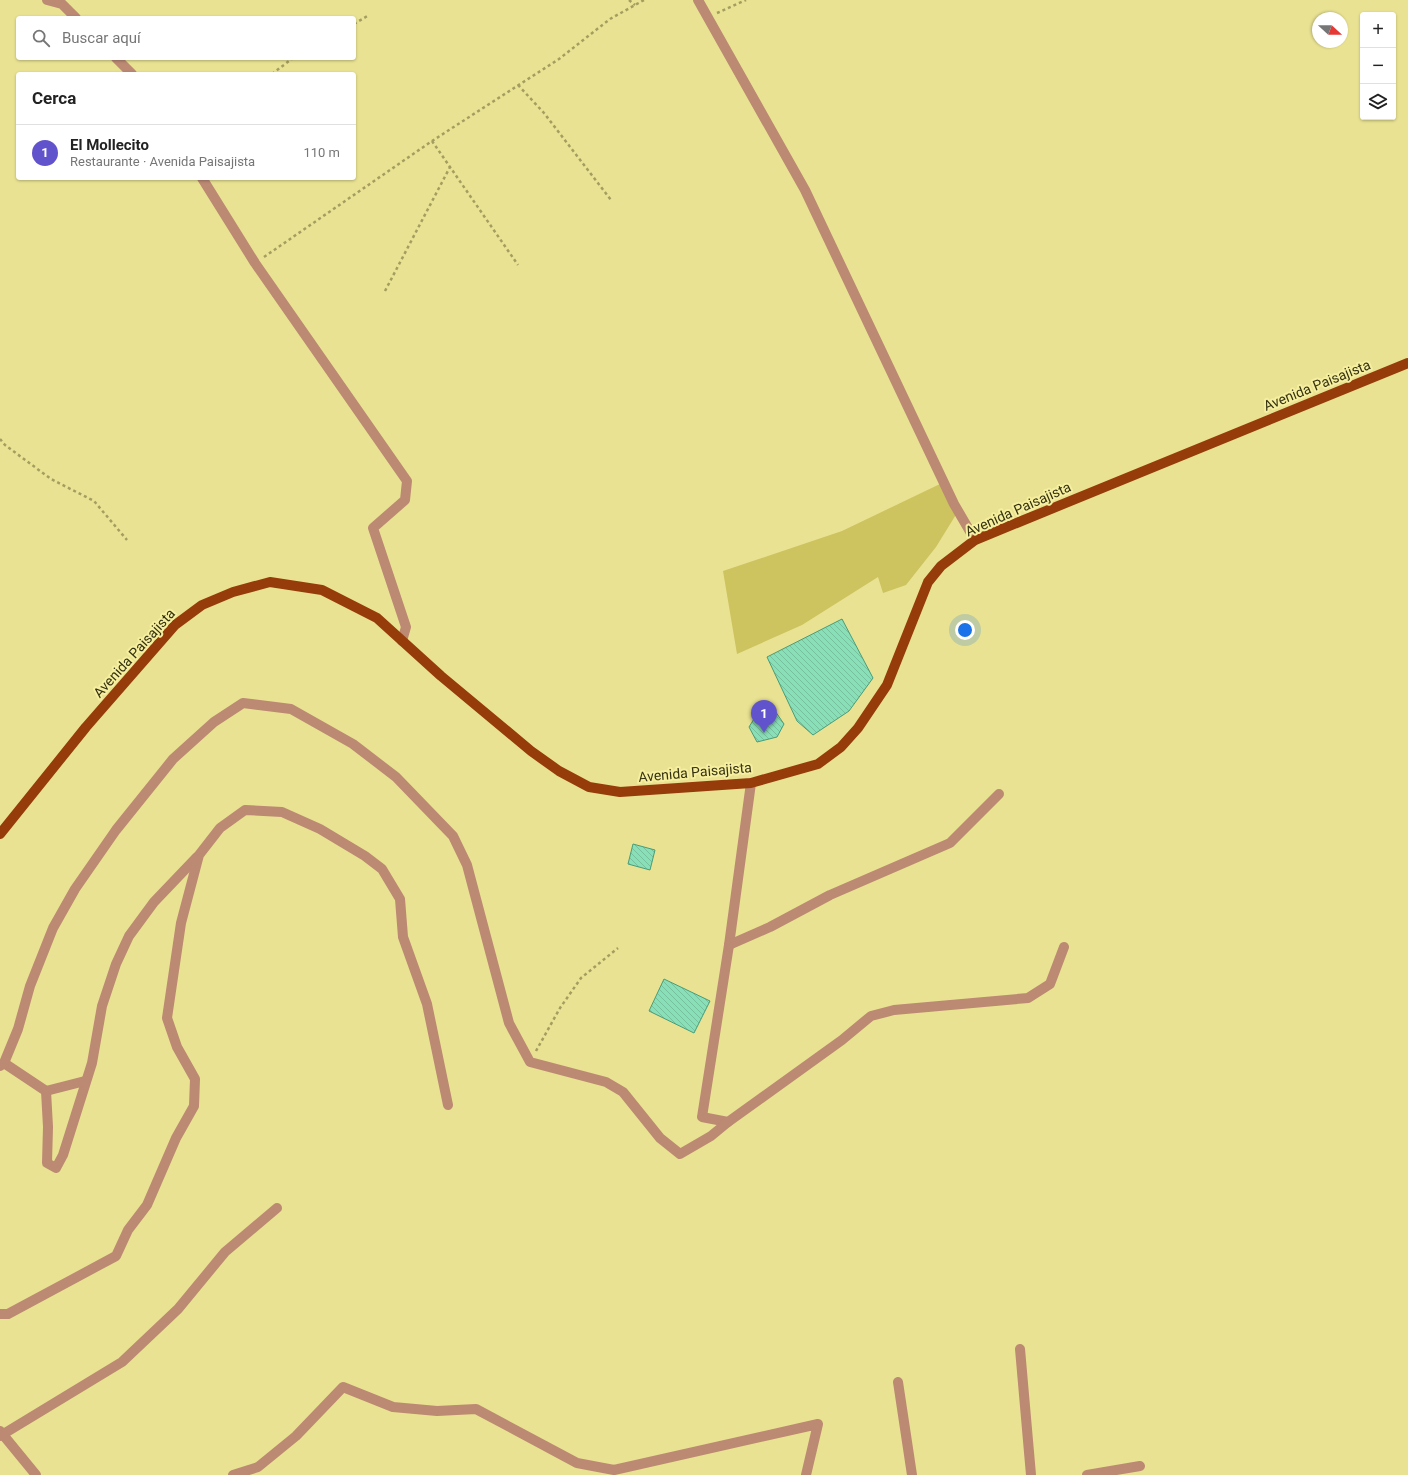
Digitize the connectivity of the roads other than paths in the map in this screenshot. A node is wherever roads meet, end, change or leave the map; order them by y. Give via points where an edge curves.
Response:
1 (47, 0) edge
2 (698, 0) edge
3 (74, 16) edge
4 (118, 60) edge
5 (130, 72) edge
6 (203, 180) edge
7 (1408, 363) edge
8 (975, 540) junction
9 (402, 641) junction
10 (751, 783) junction
11 (999, 794) dead end
12 (0, 834) edge
13 (199, 855) junction
14 (728, 945) junction
15 (1064, 946) dead end
16 (2, 1064) edge
17 (86, 1081) junction
18 (46, 1091) junction
19 (448, 1105) dead end
20 (728, 1122) junction
21 (277, 1208) dead end
22 (0, 1314) edge
23 (1020, 1349) dead end
24 (898, 1382) dead end
25 (1, 1433) edge
26 (1140, 1466) dead end
27 (36, 1475) edge
28 (233, 1475) edge
29 (806, 1475) edge
30 (912, 1475) edge
31 (1031, 1475) edge
32 (1087, 1475) edge

1 - 3 street via 62,4
2 - 8 street via 804,190 954,504
4 - 5 street
6 - 9 street via 255,263 407,481 405,500 373,528 406,627
7 - 8 main road, Avenida Paisajista
8 - 10 main road, Avenida Paisajista via 941,566 928,582 887,685 858,728 840,747 818,764
9 - 10 main road, Avenida Paisajista via 531,751 559,771 589,786 620,792
9 - 12 main road, Avenida Paisajista via 376,618 322,590 270,582 202,604 175,625 86,727
10 - 14 street
11 - 14 street via 950,843 830,895 770,927
13 - 17 street via 154,902 129,936 116,964 102,1006 92,1063
13 - 19 street via 220,828 245,810 282,812 320,829 382,869 400,899 403,937 427,1004
13 - 22 street via 181,923 166,1018 177,1047 195,1080 194,1106 176,1138 148,1205 128,1230 116,1256 8,1314
14 - 20 street via 702,1117
15 - 20 street via 1050,984 1028,998 894,1010 871,1016 842,1040
16 - 18 street
16 - 20 street via 18,1029 30,986 54,928 75,889 116,830 173,759 214,722 243,703 291,709 353,744 396,777 453,836 468,865 509,1023 530,1062 606,1082 624,1092 660,1138 680,1154 711,1136
17 - 18 street
17 - 18 street via 56,1168 47,1163
21 - 25 street via 225,1252 178,1309 122,1362
23 - 31 street
24 - 30 street
25 - 27 street
26 - 32 street
28 - 29 street via 258,1467 296,1436 343,1387 393,1407 437,1411 476,1409 577,1463 614,1470 818,1424

